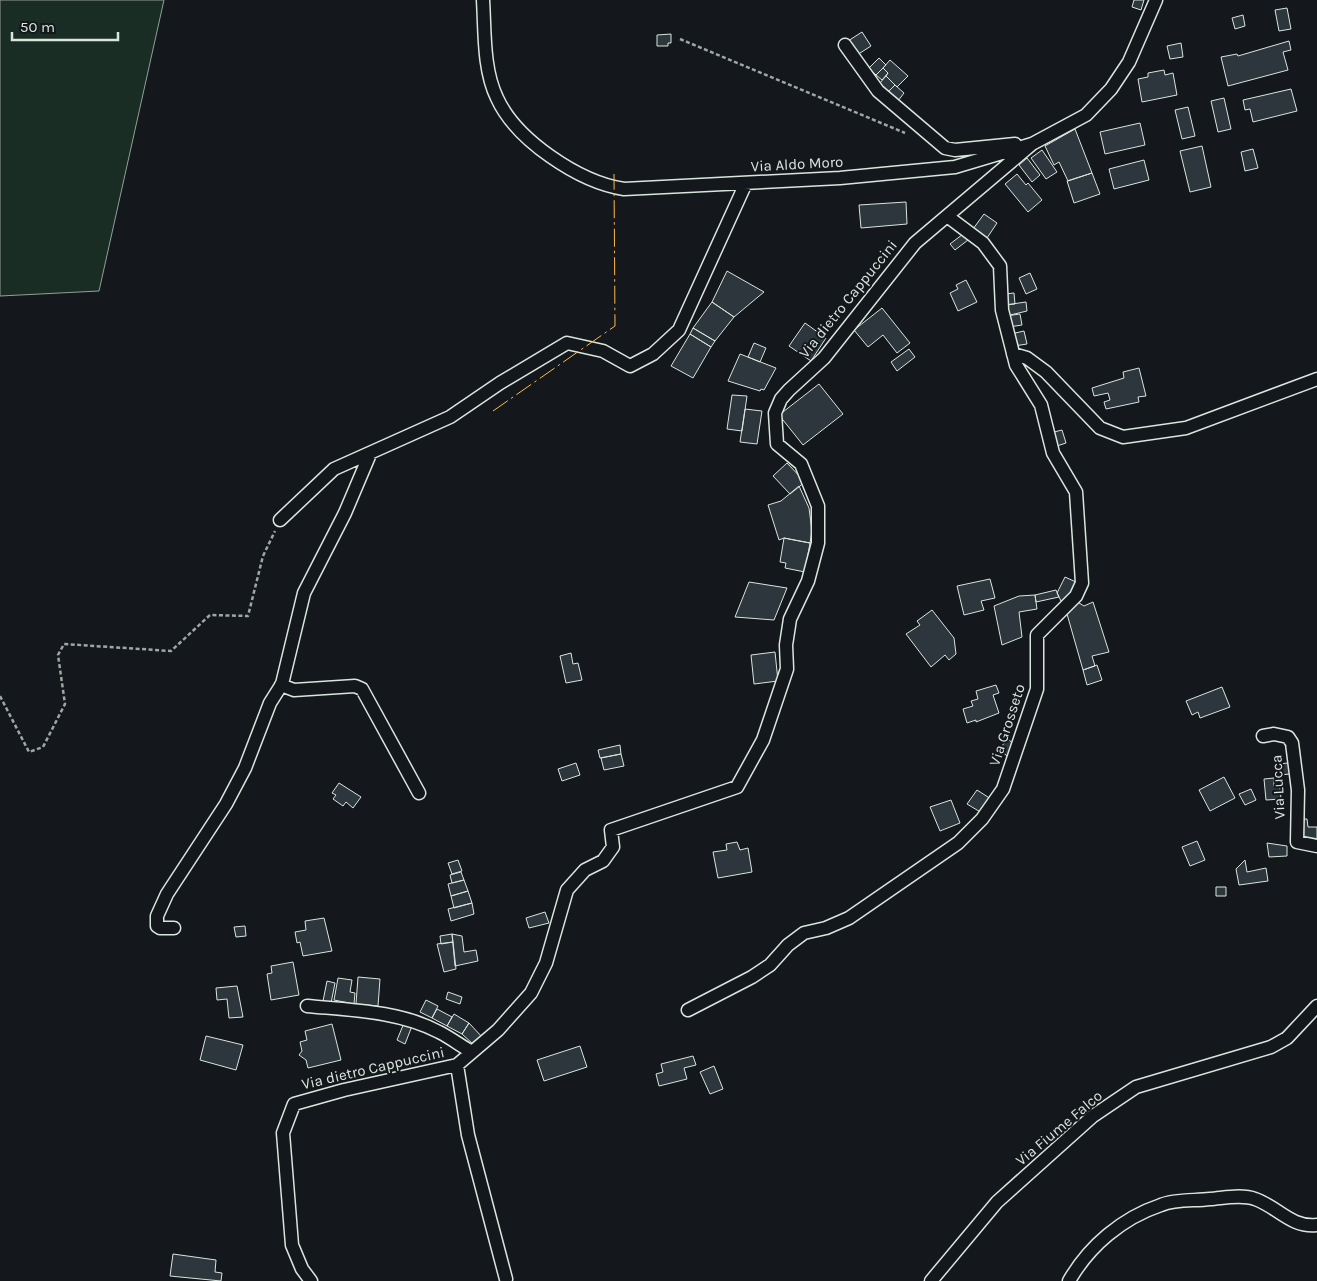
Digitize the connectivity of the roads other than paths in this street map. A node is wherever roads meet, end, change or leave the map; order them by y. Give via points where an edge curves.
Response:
1 (483, 0) edge
2 (1156, 0) edge
3 (844, 45) dead end
4 (1032, 144) junction
5 (746, 183) junction
6 (947, 216) junction
7 (1013, 354) junction
8 (1317, 379) edge
9 (370, 454) junction
10 (280, 520) road end
11 (281, 685) junction
12 (1263, 736) dead end
13 (419, 793) dead end
14 (1317, 846) edge
15 (174, 928) dead end
16 (307, 1006) dead end
17 (1317, 1006) edge
18 (688, 1010) dead end
19 (472, 1052) junction
20 (457, 1065) junction
21 (1317, 1226) edge
22 (506, 1279) dead end
23 (311, 1281) edge
24 (931, 1281) edge
25 (1069, 1281) edge

1 - 5 street, Via Aldo Moro via 488,71 496,98 519,130 559,161 604,186 624,189
2 - 4 street, Via Aldo Moro via 1129,62 1112,90 1086,115
3 - 4 street via 878,91 945,148
4 - 5 street, Via Aldo Moro via 955,167
4 - 6 street, Via dietro Cappuccini
5 - 9 street via 680,330 653,354 630,366 603,351 567,343 450,418
6 - 7 street, Via Grosseto via 983,243 1000,266 1002,310
6 - 19 street, Via dietro Cappuccini via 914,243 824,358 781,399 775,414 777,444 801,464 818,506 818,543 808,581 790,619 787,669 763,740 737,788 611,830 613,847 603,861 585,870 567,890 546,963 531,993 498,1030
7 - 8 street via 1027,358 1046,372 1100,428 1123,437 1186,428
7 - 18 street, Via Grosseto via 1016,365 1041,405 1053,453 1076,492 1082,583 1076,596 1037,635 1037,690 1004,789 982,819 935,859 849,918 804,933 752,977
9 - 10 street via 334,469
9 - 11 street via 345,513 304,593
11 - 13 street via 294,690 356,686 362,689
11 - 15 street via 226,804 159,911 157,926
12 - 14 street, Via Lucca via 1288,737 1292,743 1298,790 1297,842
16 - 19 street via 376,1013 412,1021 438,1031
17 - 24 street, Via Fiume Falco via 1287,1038 1271,1048 1136,1087 1093,1116 997,1202
19 - 20 street, Via dietro Cappuccini
20 - 22 street via 468,1135
20 - 23 street, Via dietro Cappuccini via 294,1104 282,1133 292,1245
21 - 25 street via 1292,1221 1255,1199 1162,1204 1136,1216 1101,1239

